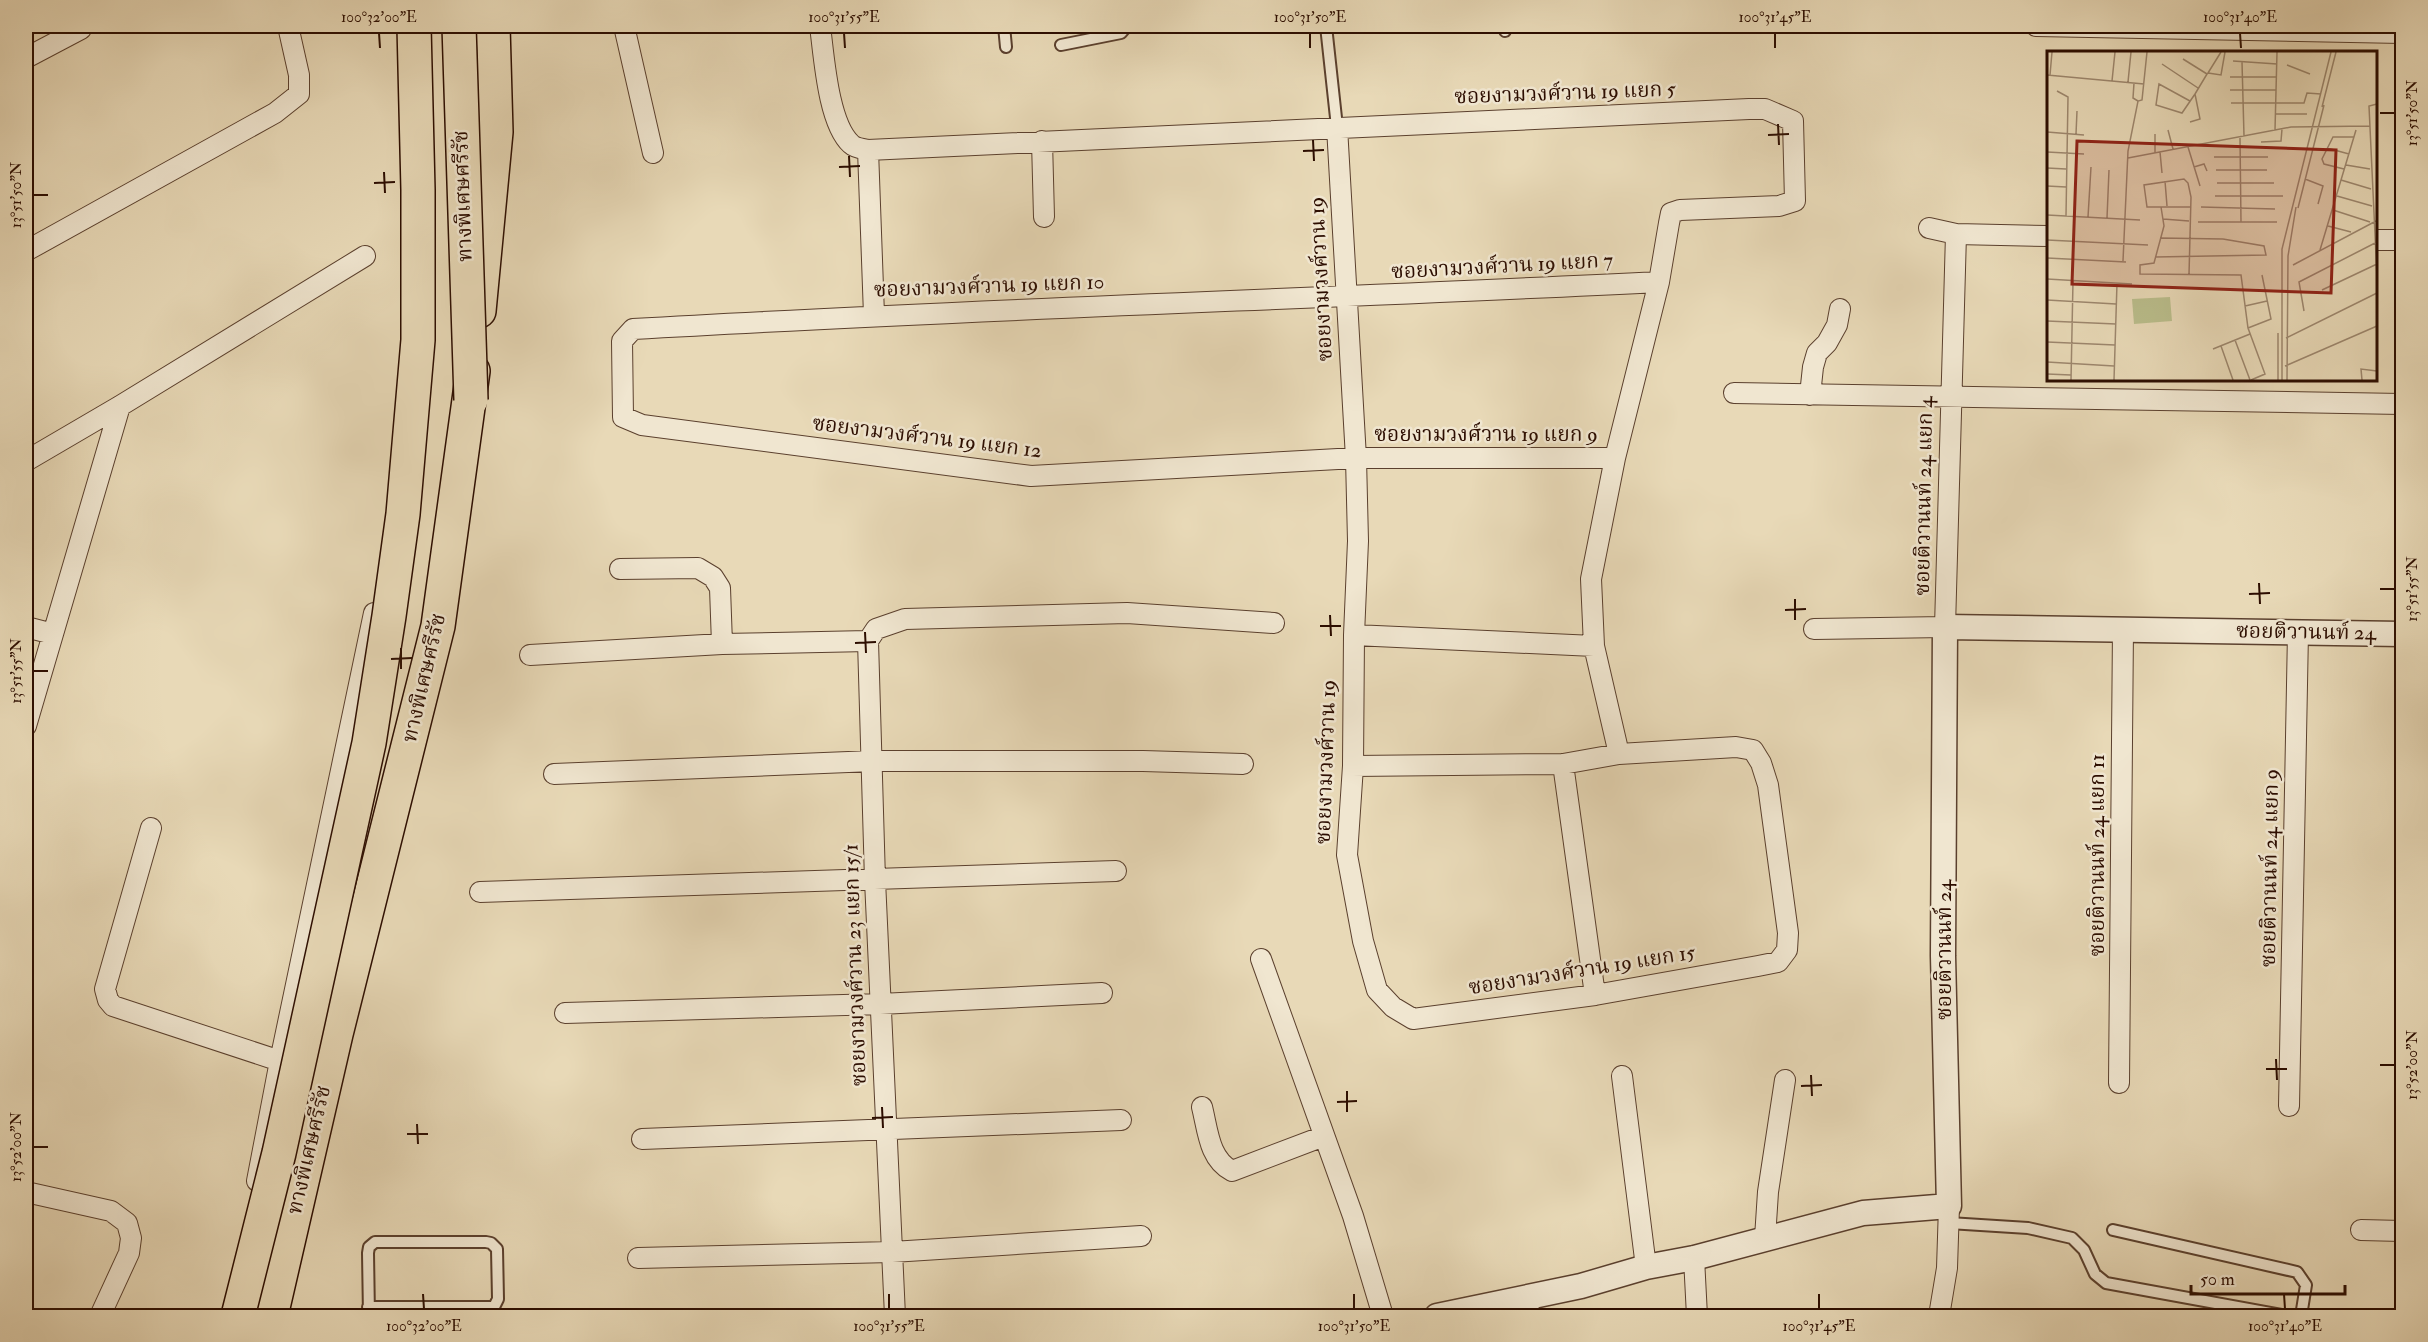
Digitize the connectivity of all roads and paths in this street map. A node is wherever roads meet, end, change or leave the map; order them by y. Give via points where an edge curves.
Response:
1 (288, 26) edge
2 (414, 26) edge
3 (430, 26) edge
4 (459, 26) edge
5 (493, 26) edge
6 (624, 26) edge
7 (820, 26) edge
8 (1004, 26) edge
9 (1127, 26) edge
10 (1326, 26) edge
11 (2036, 26) edge
12 (81, 29) dead end
13 (2403, 33) edge
14 (1061, 45) dead end
15 (1006, 47) dead end
16 (26, 58) edge
17 (1337, 127) junction
18 (1042, 141) junction
19 (868, 150) junction
20 (653, 153) dead end
21 (1044, 217) dead end
22 (1929, 228) dead end
23 (1956, 234) junction
24 (2047, 236) edge
25 (2377, 240) edge
26 (2403, 240) edge
27 (26, 251) edge
28 (365, 256) dead end
29 (1659, 282) junction
30 (1346, 297) junction
31 (1840, 309) dead end
32 (874, 315) junction
33 (633, 329) joint
34 (1734, 393) dead end
35 (1810, 395) junction
36 (1951, 397) junction
37 (471, 400) junction
38 (2403, 404) edge
39 (120, 406) junction
40 (1356, 458) junction
41 (1616, 458) junction
42 (26, 461) edge
43 (621, 569) dead end
44 (1274, 623) dead end
45 (26, 627) edge
46 (1945, 627) junction
47 (2122, 628) junction
48 (1814, 629) dead end
49 (2298, 632) junction
50 (53, 634) junction
51 (2403, 634) edge
52 (1354, 635) junction
53 (868, 642) junction
54 (722, 644) junction
55 (1594, 646) junction
56 (530, 655) dead end
57 (26, 726) edge
58 (1619, 754) junction
59 (873, 761) junction
60 (1243, 764) dead end
61 (1563, 764) junction
62 (1353, 766) junction
63 (554, 774) dead end
64 (151, 828) dead end
65 (1116, 871) dead end
66 (874, 880) junction
67 (480, 892) dead end
68 (1261, 959) dead end
69 (1102, 993) dead end
70 (1595, 995) junction
71 (880, 1004) junction
72 (565, 1013) dead end
73 (1413, 1019) joint
74 (280, 1061) junction
75 (1622, 1076) dead end
76 (1785, 1080) dead end
77 (2119, 1083) dead end
78 (2289, 1106) dead end
79 (1202, 1107) dead end
80 (1121, 1120) dead end
81 (885, 1130) junction
82 (1324, 1136) junction
83 (642, 1139) dead end
84 (26, 1192) edge
85 (1949, 1215) junction
86 (2113, 1230) dead end
87 (2361, 1230) dead end
88 (2403, 1230) edge
89 (1141, 1236) dead end
90 (1765, 1238) junction
91 (892, 1252) junction
92 (638, 1258) dead end
93 (1694, 1258) junction
94 (1646, 1267) junction
95 (1527, 1307) edge
96 (369, 1312) edge
97 (100, 1317) edge
98 (229, 1317) edge
99 (238, 1317) edge
100 (271, 1317) edge
101 (895, 1317) edge
102 (1383, 1317) edge
103 (1437, 1317) edge
104 (1697, 1317) edge
105 (1939, 1317) edge
106 (2287, 1317) edge
107 (2301, 1317) edge

1 - 27 street via 299,75 299,94 275,113
2 - 99 highway, ทางพิเศษศรีรัช, bridge via 418,340 403,514 369,743 279,1153
3 - 74 street via 427,372
4 - 37 highway, ทางพิเศษศรีรัช, bridge
5 - 37 highway, bridge via 496,132
6 - 20 street
7 - 19 street via 826,79 840,131 853,146
8 - 15 lane
9 - 14 lane via 1121,33
10 - 17 lane
11 - 13 street
12 - 16 street
17 - 18 street
17 - 29 street, ซอยงามวงศ์วาน 19 แยก 5 via 1749,109 1765,109 1793,121 1795,201 1779,206 1671,213
17 - 30 street, ซอยงามวงศ์วาน 19
18 - 19 street
18 - 21 street
19 - 32 street
22 - 23 street
23 - 24 street
23 - 36 street, ซอยติวานนท์ 24 แยก 4
25 - 26 street
28 - 39 street
29 - 30 street, ซอยงามวงศ์วาน 19 แยก 7
29 - 41 street
30 - 32 street, ซอยงามวงศ์วาน 19 แยก 10
30 - 40 street, ซอยงามวงศ์วาน 19
31 - 35 street via 1837,325 1817,353
32 - 33 street, ซอยงามวงศ์วาน 19 แยก 10
33 - 40 street, ซอยงามวงศ์วาน 19 แยก 12 via 622,341 623,417 642,425 1031,476
34 - 35 street
35 - 36 street
36 - 38 street
36 - 46 street, ซอยติวานนท์ 24 แยก 4
37 - 100 highway, ทางพิเศษศรีรัช via 438,626 333,1045
39 - 42 street
39 - 50 street
40 - 41 street, ซอยงามวงศ์วาน 19 แยก 9
40 - 52 street, ซอยงามวงศ์วาน 19
41 - 55 street via 1591,579
43 - 54 street via 698,568 712,577 720,588
44 - 53 street via 1127,613 905,619 876,628
45 - 50 street
46 - 47 street, ซอยติวานนท์ 24
46 - 48 street
46 - 85 street, ซอยติวานนท์ 24 via 1943,956
47 - 49 street, ซอยติวานนท์ 24
47 - 77 street, ซอยติวานนท์ 24 แยก 11
49 - 51 street, ซอยติวานนท์ 24
49 - 78 street, ซอยติวานนท์ 24 แยก 9
50 - 57 street
52 - 55 street
52 - 62 street, ซอยงามวงศ์วาน 19
53 - 54 street
53 - 59 street, ซอยงามวงศ์วาน 23 แยก 15/1
54 - 56 street
55 - 58 street
58 - 61 street
58 - 70 street, ซอยงามวงศ์วาน 19 แยก 15 via 1736,747 1753,750 1768,785 1787,950 1778,962
59 - 60 street
59 - 63 street
59 - 66 street, ซอยงามวงศ์วาน 23 แยก 15/1
61 - 62 street
61 - 70 street
62 - 73 street, ซอยงามวงศ์วาน 19 via 1347,855 1363,941 1377,990 1393,1007
64 - 74 street via 105,989 108,1000 113,1006
65 - 66 street
66 - 67 street
66 - 71 street, ซอยงามวงศ์วาน 23 แยก 15/1
68 - 82 street
69 - 71 street
70 - 73 street, ซอยงามวงศ์วาน 19 แยก 15
71 - 72 street
71 - 81 street, ซอยงามวงศ์วาน 23 แยก 15/1
74 - 98 street
75 - 94 street
76 - 90 street
79 - 82 street via 1211,1147 1221,1165 1232,1171
80 - 81 street
81 - 83 street
81 - 91 street, ซอยงามวงศ์วาน 23 แยก 15/1
82 - 102 street
84 - 97 street via 111,1211 127,1223 129,1253
85 - 90 street via 1863,1213
85 - 105 street via 1947,1268
85 - 106 lane via 2072,1238 2084,1250 2095,1274 2106,1282
86 - 107 lane via 2297,1272 2306,1284
87 - 88 street
89 - 91 street
90 - 93 street
91 - 92 street
91 - 101 street, ซอยงามวงศ์วาน 23 แยก 15/1
93 - 94 street
93 - 104 street
94 - 95 street
95 - 103 street
96 - 96 lane via 368,1253 375,1242 486,1242 497,1249 498,1299 494,1307

